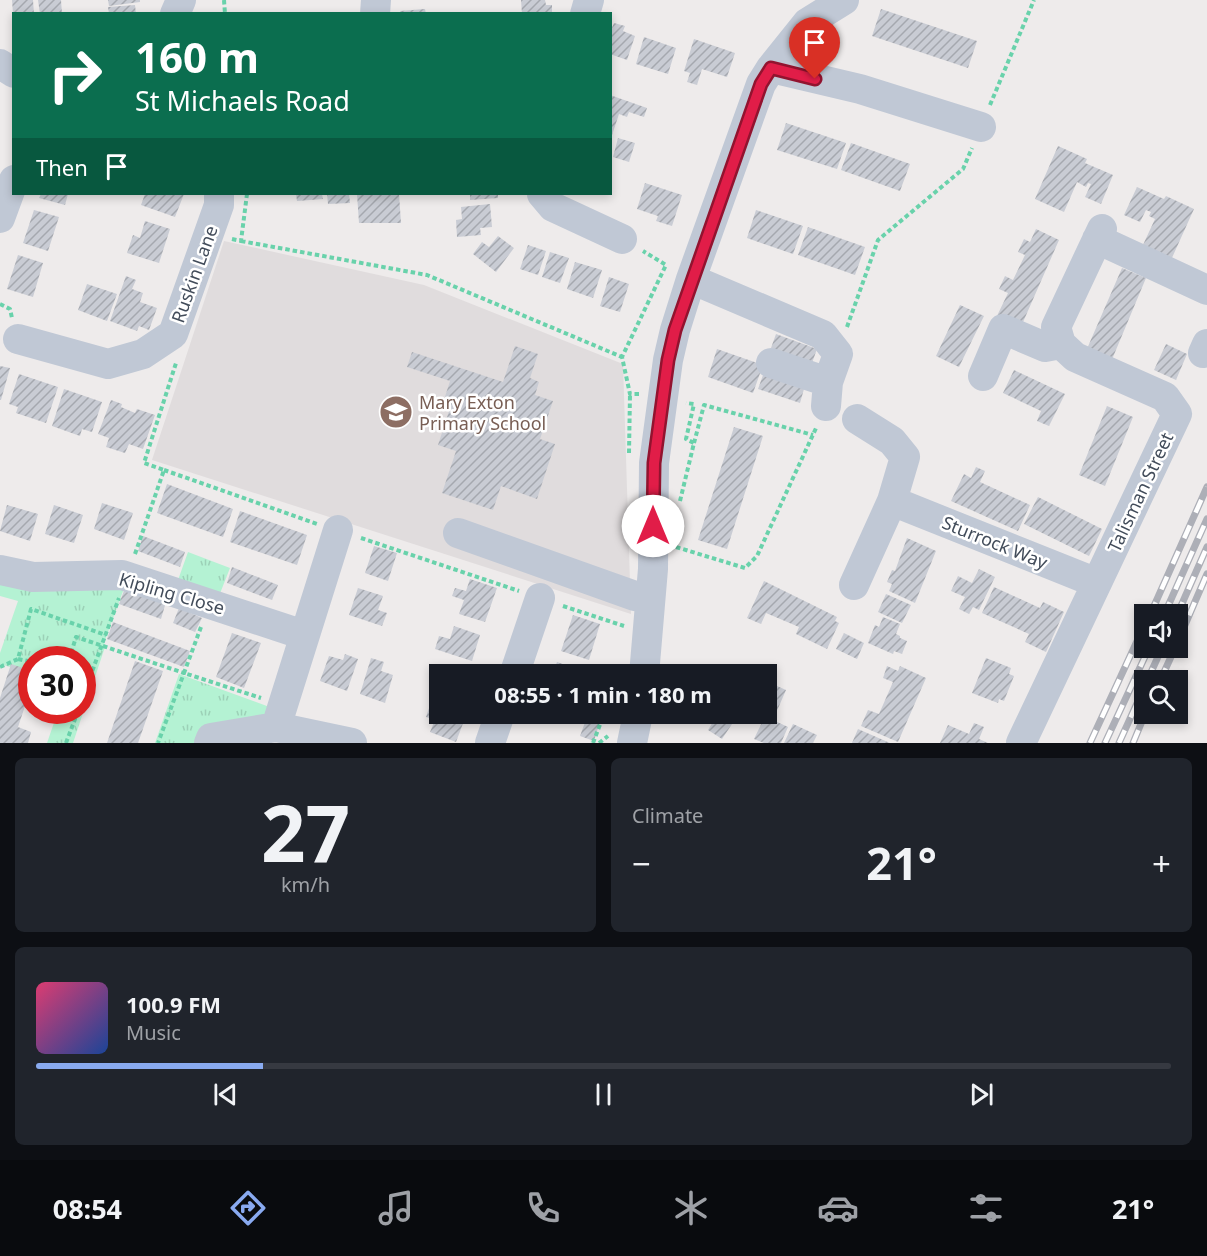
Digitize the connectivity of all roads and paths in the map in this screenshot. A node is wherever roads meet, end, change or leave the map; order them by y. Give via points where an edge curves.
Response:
1 (844, 0) edge
2 (1034, 0) edge
3 (771, 68) junction
4 (981, 127) junction
5 (12, 185) edge
6 (219, 195) edge
7 (247, 195) edge
8 (543, 195) edge
9 (0, 218) edge
10 (224, 237) dead end
11 (622, 239) joint
12 (241, 241) junction
13 (691, 279) junction
14 (1207, 290) edge
15 (18, 339) dead end
16 (1061, 344) junction
17 (838, 354) junction
18 (622, 357) junction
19 (177, 361) dead end
20 (771, 363) dead end
21 (983, 376) dead end
22 (630, 394) junction
23 (645, 394) dead end
24 (827, 394) junction
25 (677, 401) dead end
26 (857, 419) dead end
27 (813, 435) junction
28 (694, 443) junction
29 (629, 453) dead end
30 (164, 470) junction
31 (892, 501) junction
32 (678, 508) dead end
33 (338, 530) junction
34 (458, 533) dead end
35 (671, 545) dead end
36 (0, 570) edge
37 (127, 576) junction
38 (1097, 583) junction
39 (854, 585) dead end
40 (540, 598) junction
41 (650, 599) junction
42 (210, 604) junction
43 (634, 628) dead end
44 (106, 635) junction
45 (304, 635) junction
46 (21, 646) edge
47 (73, 646) edge
48 (102, 646) junction
49 (18, 659) edge
50 (96, 662) edge
51 (518, 664) edge
52 (645, 664) edge
53 (0, 668) edge
54 (184, 673) junction
55 (280, 716) junction
56 (73, 724) edge
57 (497, 724) edge
58 (601, 724) edge
59 (636, 724) edge
60 (320, 740) edge
61 (66, 743) edge
62 (158, 743) edge
63 (208, 743) edge
64 (352, 743) edge
65 (490, 743) edge
66 (594, 743) edge
67 (632, 743) edge
68 (1021, 743) edge

1 - 3 street via 807,23
2 - 4 path
3 - 4 street via 860,89
3 - 13 street via 761,84
4 - 17 path via 963,169 878,240
5 - 9 street
6 - 15 street, Ruskin Lane via 219,205 173,334 143,354 108,364
7 - 12 path
8 - 11 street via 554,207
10 - 12 path
11 - 18 path via 666,265
12 - 18 path via 427,275
13 - 17 street via 823,335
13 - 41 street via 668,360 654,463
14 - 16 street via 1100,234 1056,327
16 - 21 street via 1045,347 1003,329
16 - 38 street, Talisman Street via 1075,357 1165,397 1177,414
17 - 24 street
18 - 22 path
19 - 30 path via 144,463
20 - 24 street
22 - 23 path
22 - 29 path
24 - 27 path
25 - 28 path via 694,404 686,439
26 - 31 street via 892,441 905,457
27 - 28 path via 704,405
27 - 35 path via 757,556 745,568
28 - 32 path
30 - 33 path
30 - 37 path
31 - 38 street, Sturrock Way
31 - 39 street
33 - 40 path
33 - 45 street
34 - 41 street
36 - 37 street, Kipling Close via 33,577
37 - 42 street, Kipling Close
37 - 44 path
38 - 68 street, Talisman Street
40 - 43 path
40 - 51 street
41 - 52 street
42 - 45 street, Kipling Close
42 - 54 path
44 - 46 path via 31,609
44 - 48 path
45 - 55 street
47 - 48 path via 76,637
48 - 50 path
48 - 54 path
49 - 53 path
54 - 55 path
54 - 62 path
55 - 60 street
55 - 63 street via 211,738
56 - 61 path
57 - 65 street
58 - 66 path
59 - 67 street
60 - 64 street

